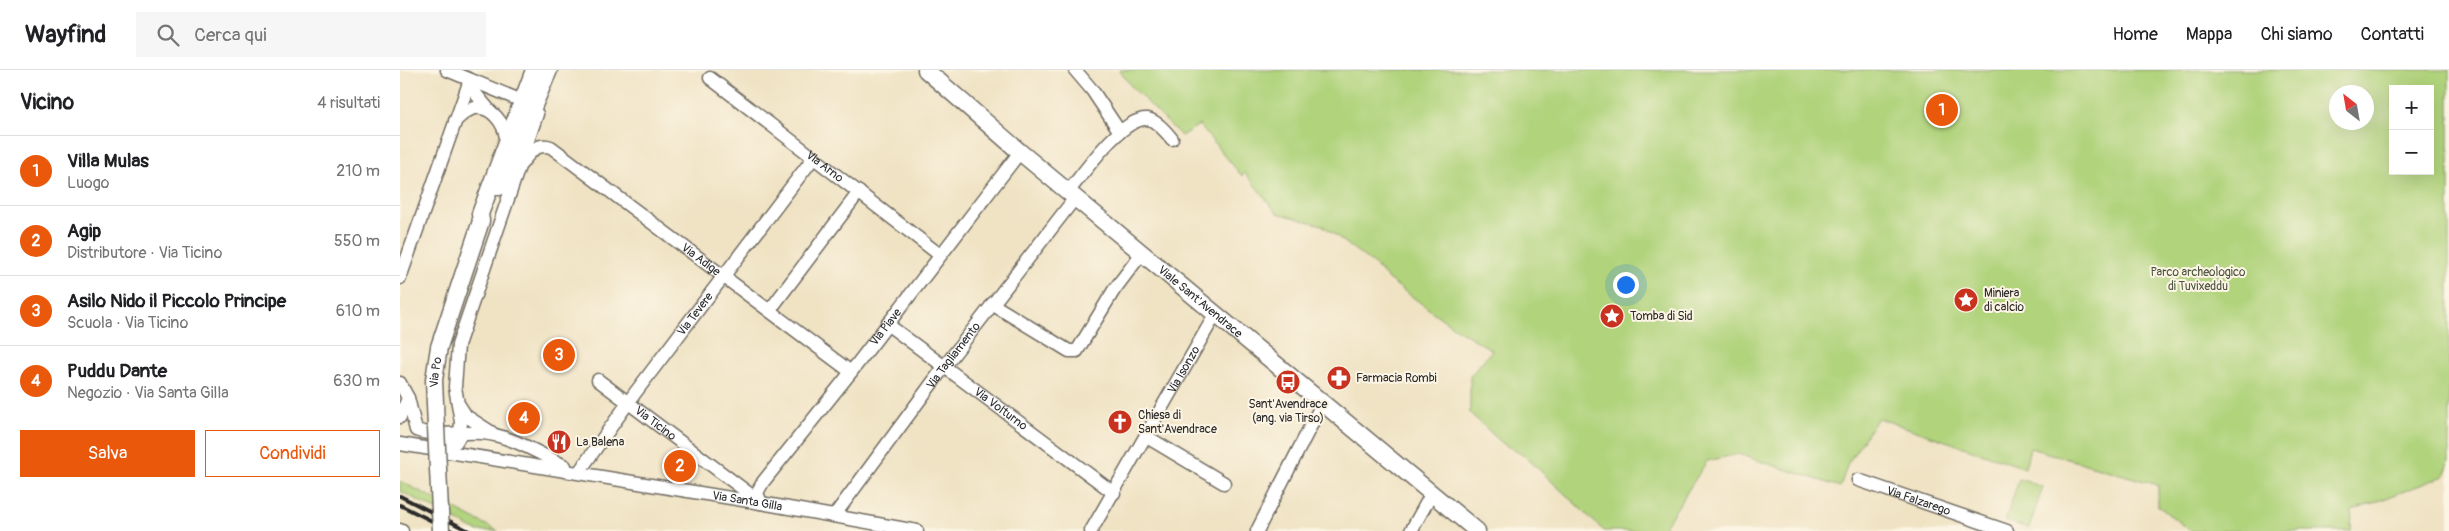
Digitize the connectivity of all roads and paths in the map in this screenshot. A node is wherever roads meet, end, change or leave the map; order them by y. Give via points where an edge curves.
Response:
1 (448, 70) edge
2 (534, 70) edge
3 (550, 70) edge
4 (926, 70) edge
5 (1075, 70) edge
6 (710, 78) dead end
7 (470, 80) junction
8 (543, 89) junction
9 (522, 100) junction
10 (538, 110) junction
11 (491, 114) junction
12 (455, 121) junction
13 (1120, 132) junction
14 (506, 139) junction
15 (1172, 139) dead end
16 (551, 148) junction
17 (1020, 152) junction
18 (814, 157) junction
19 (521, 164) junction
20 (859, 192) junction
21 (1072, 195) junction
22 (481, 221) junction
23 (1142, 253) junction
24 (940, 255) junction
25 (724, 275) junction
26 (400, 278) edge
27 (992, 304) junction
28 (770, 310) junction
29 (1216, 313) junction
30 (888, 324) junction
31 (944, 367) junction
32 (851, 372) junction
33 (598, 380) dead end
34 (400, 383) edge
35 (408, 398) junction
36 (456, 401) junction
37 (1322, 402) junction
38 (628, 403) junction
39 (400, 417) edge
40 (460, 435) junction
41 (497, 436) junction
42 (1146, 437) junction
43 (400, 444) edge
44 (438, 449) junction
45 (579, 472) junction
46 (1858, 480) dead end
47 (1224, 483) dead end
48 (1114, 493) junction
49 (1432, 493) junction
50 (761, 503) junction
51 (834, 516) junction
52 (441, 531) edge
53 (917, 531) edge
54 (1091, 531) edge
55 (1257, 531) edge
56 (1411, 531) edge
57 (1477, 531) edge
58 (2007, 531) edge

1 - 7 street
2 - 9 main road, Via Po
3 - 8 main road, Via Po
4 - 17 main road, Viale Sant'Avendrace
5 - 13 street
6 - 18 street, Via Arno
7 - 9 street
7 - 11 street via 475,93
7 - 12 street
8 - 10 street
8 - 22 main road, Via Po
9 - 14 main road, Via Po
10 - 16 street, Via Adige via 541,131
10 - 19 street
11 - 12 street via 473,108
11 - 14 street via 503,125
12 - 26 street
13 - 15 street via 1148,119
13 - 21 street, Via Tagliamento
14 - 22 main road, Via Po via 480,214
16 - 19 street via 537,147
16 - 25 street, Via Adige
17 - 21 main road, Viale Sant'Avendrace
17 - 24 street, Via Piave
18 - 20 street, Via Arno
18 - 25 street, Via Tevere
19 - 36 street via 458,345 454,375
20 - 24 street, Via Arno
20 - 28 street
21 - 23 main road, Viale Sant'Avendrace
21 - 27 street, Via Tagliamento
22 - 52 main road, Via Po, bridge via 439,347 434,380
23 - 27 street via 1114,290 1077,351 1068,352
23 - 29 main road, Viale Sant'Avendrace
24 - 30 street, Via Piave
25 - 28 street, Via Adige
25 - 38 street, Via Tevere
27 - 31 street, Via Tagliamento
28 - 32 street, Via Adige
29 - 37 main road, Viale Sant'Avendrace
29 - 42 street, Via Isonzo
30 - 31 street, Via Volturno
30 - 32 street, Via Piave
31 - 48 street, Via Volturno
31 - 51 street, Via Tagliamento
32 - 50 street, Via Piave via 763,482 757,493
33 - 38 street, Via Ticino
34 - 35 street
35 - 39 street
35 - 40 street, Via Santa Gilla via 416,430
36 - 40 street via 461,422
36 - 41 street via 466,416
37 - 49 main road, Viale Sant'Avendrace
37 - 55 street
38 - 45 street, Via Tevere
38 - 50 street, Via Ticino
40 - 41 street, Via Santa Gilla via 480,433
40 - 44 street via 456,442
41 - 45 street, Via Santa Gilla
42 - 47 street
42 - 48 street, Via Isonzo
43 - 44 street, Via Santa Gilla
44 - 45 street, Via Santa Gilla
45 - 50 street, Via Santa Gilla
46 - 58 street, Via Falzarego
48 - 54 street, Via Isonzo
49 - 56 street
49 - 57 main road, Viale Sant'Avendrace
50 - 51 street, Via Santa Gilla
51 - 53 street, Via Santa Gilla

